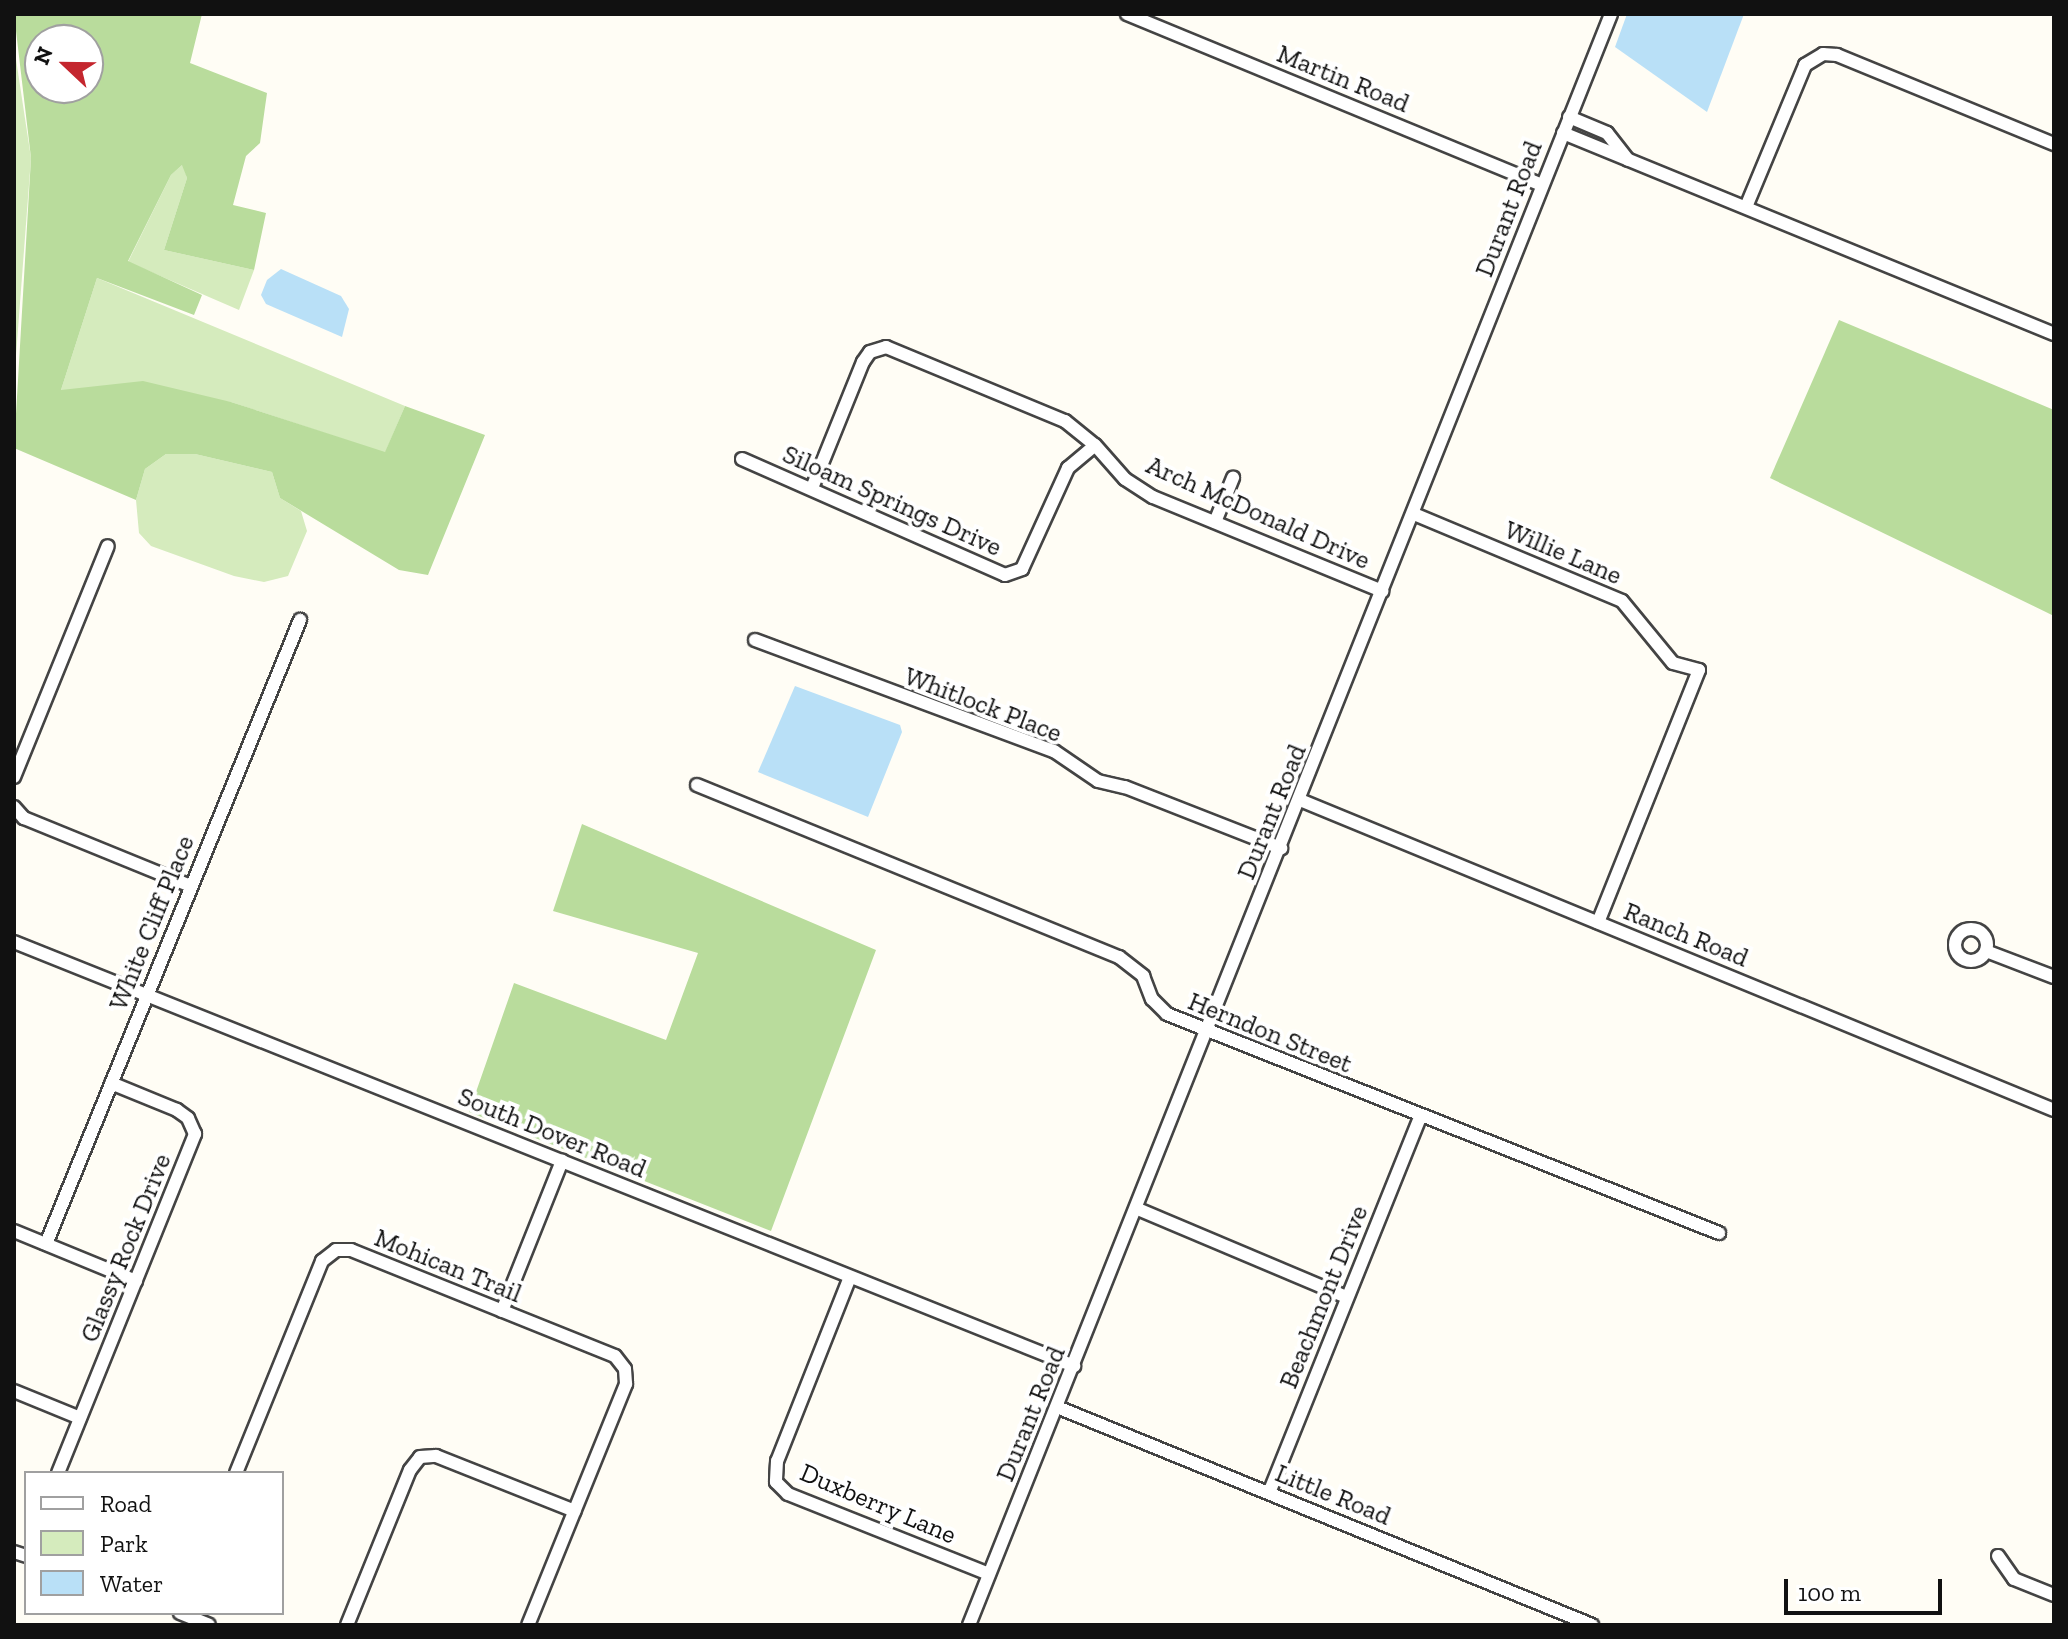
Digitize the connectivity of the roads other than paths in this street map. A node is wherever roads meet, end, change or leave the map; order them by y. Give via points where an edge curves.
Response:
1 (1127, 14) edge
2 (1611, 14) edge
3 (1569, 117) junction
4 (1563, 133) junction
5 (2054, 144) edge
6 (1628, 160) junction
7 (1542, 185) junction
8 (1746, 207) junction
9 (2054, 334) edge
10 (1095, 445) junction
11 (742, 459) dead end
12 (1233, 478) dead end
13 (812, 488) junction
14 (1414, 514) junction
15 (1215, 522) junction
16 (108, 546) dead end
17 (1382, 591) junction
18 (300, 620) dead end
19 (755, 640) dead end
20 (14, 777) edge
21 (697, 785) dead end
22 (1300, 800) junction
23 (14, 807) edge
24 (1281, 848) junction
25 (191, 886) junction
26 (1598, 923) junction
27 (14, 942) edge
28 (1986, 951) dead end
29 (2054, 977) edge
30 (147, 996) junction
31 (1207, 1030) junction
32 (111, 1083) junction
33 (2054, 1110) edge
34 (1420, 1118) junction
35 (562, 1161) junction
36 (1138, 1209) junction
37 (14, 1231) edge
38 (1719, 1233) dead end
39 (46, 1244) junction
40 (850, 1277) junction
41 (136, 1281) junction
42 (1346, 1297) junction
43 (502, 1311) junction
44 (1074, 1366) junction
45 (14, 1391) edge
46 (1057, 1407) junction
47 (80, 1418) junction
48 (59, 1471) edge
49 (237, 1471) edge
50 (1269, 1493) junction
51 (575, 1511) junction
52 (1998, 1556) dead end
53 (989, 1574) junction
54 (2054, 1595) edge
55 (185, 1615) edge
56 (209, 1625) edge
57 (347, 1625) edge
58 (528, 1625) edge
59 (969, 1625) edge
60 (1592, 1625) edge

1 - 7 street, Martin Road
2 - 3 street, Durant Road
3 - 4 street, Durant Road
3 - 6 street via 1607,133
4 - 6 street
4 - 7 street, Durant Road
5 - 8 street via 1837,55 1823,54 1805,65
6 - 8 street
7 - 14 street, Durant Road
8 - 9 street
10 - 13 street, Siloam Springs Drive via 1068,468 1022,569 1005,575 914,539
10 - 13 street, Arch McDonald Drive via 1031,405 880,347 863,362
10 - 15 street, Arch McDonald Drive via 1140,490
11 - 13 street, Siloam Springs Drive
12 - 15 street
14 - 17 street, Durant Road
14 - 26 street, Willie Lane via 1622,601 1673,663 1699,670
15 - 17 street, Arch McDonald Drive
16 - 20 street
17 - 22 street, Durant Road
18 - 25 street, White Cliff Place
19 - 24 street, Whitlock Place via 1054,751 1098,781
21 - 31 street, Herndon Street via 1119,957 1143,976 1152,999 1167,1014
22 - 24 street, Durant Road
22 - 26 street, Ranch Road
23 - 25 street via 24,818
24 - 31 street, Durant Road
25 - 30 street, White Cliff Place
26 - 33 street, Ranch Road
27 - 30 street, South Dover Road
28 - 29 street
30 - 32 street, White Cliff Place
30 - 35 street, South Dover Road
31 - 34 street, Herndon Street
31 - 36 street, Durant Road
32 - 39 street, White Cliff Place
32 - 41 street, Glassy Rock Drive via 177,1110 195,1134
34 - 38 street, Herndon Street
34 - 42 street, Beachmont Drive
35 - 40 street, South Dover Road
35 - 43 street
36 - 42 street
36 - 44 street, Durant Road
37 - 39 street
39 - 41 street
40 - 44 street, South Dover Road
40 - 53 street, Duxberry Lane via 777,1461 776,1482 788,1494
41 - 47 street, Glassy Rock Drive
42 - 50 street, Beachmont Drive
43 - 49 street, Mohican Trail via 351,1250 336,1250 322,1261
43 - 51 street, Mohican Trail via 615,1356 625,1369 626,1384
44 - 46 street, Durant Road
45 - 47 street
46 - 50 street, Little Road
46 - 53 street, Durant Road
47 - 48 street, Glassy Rock Drive
50 - 60 street, Little Road
51 - 57 street via 436,1456 420,1457
51 - 58 street, Mohican Trail
52 - 54 street via 2014,1579
53 - 59 street, Durant Road
55 - 56 street

